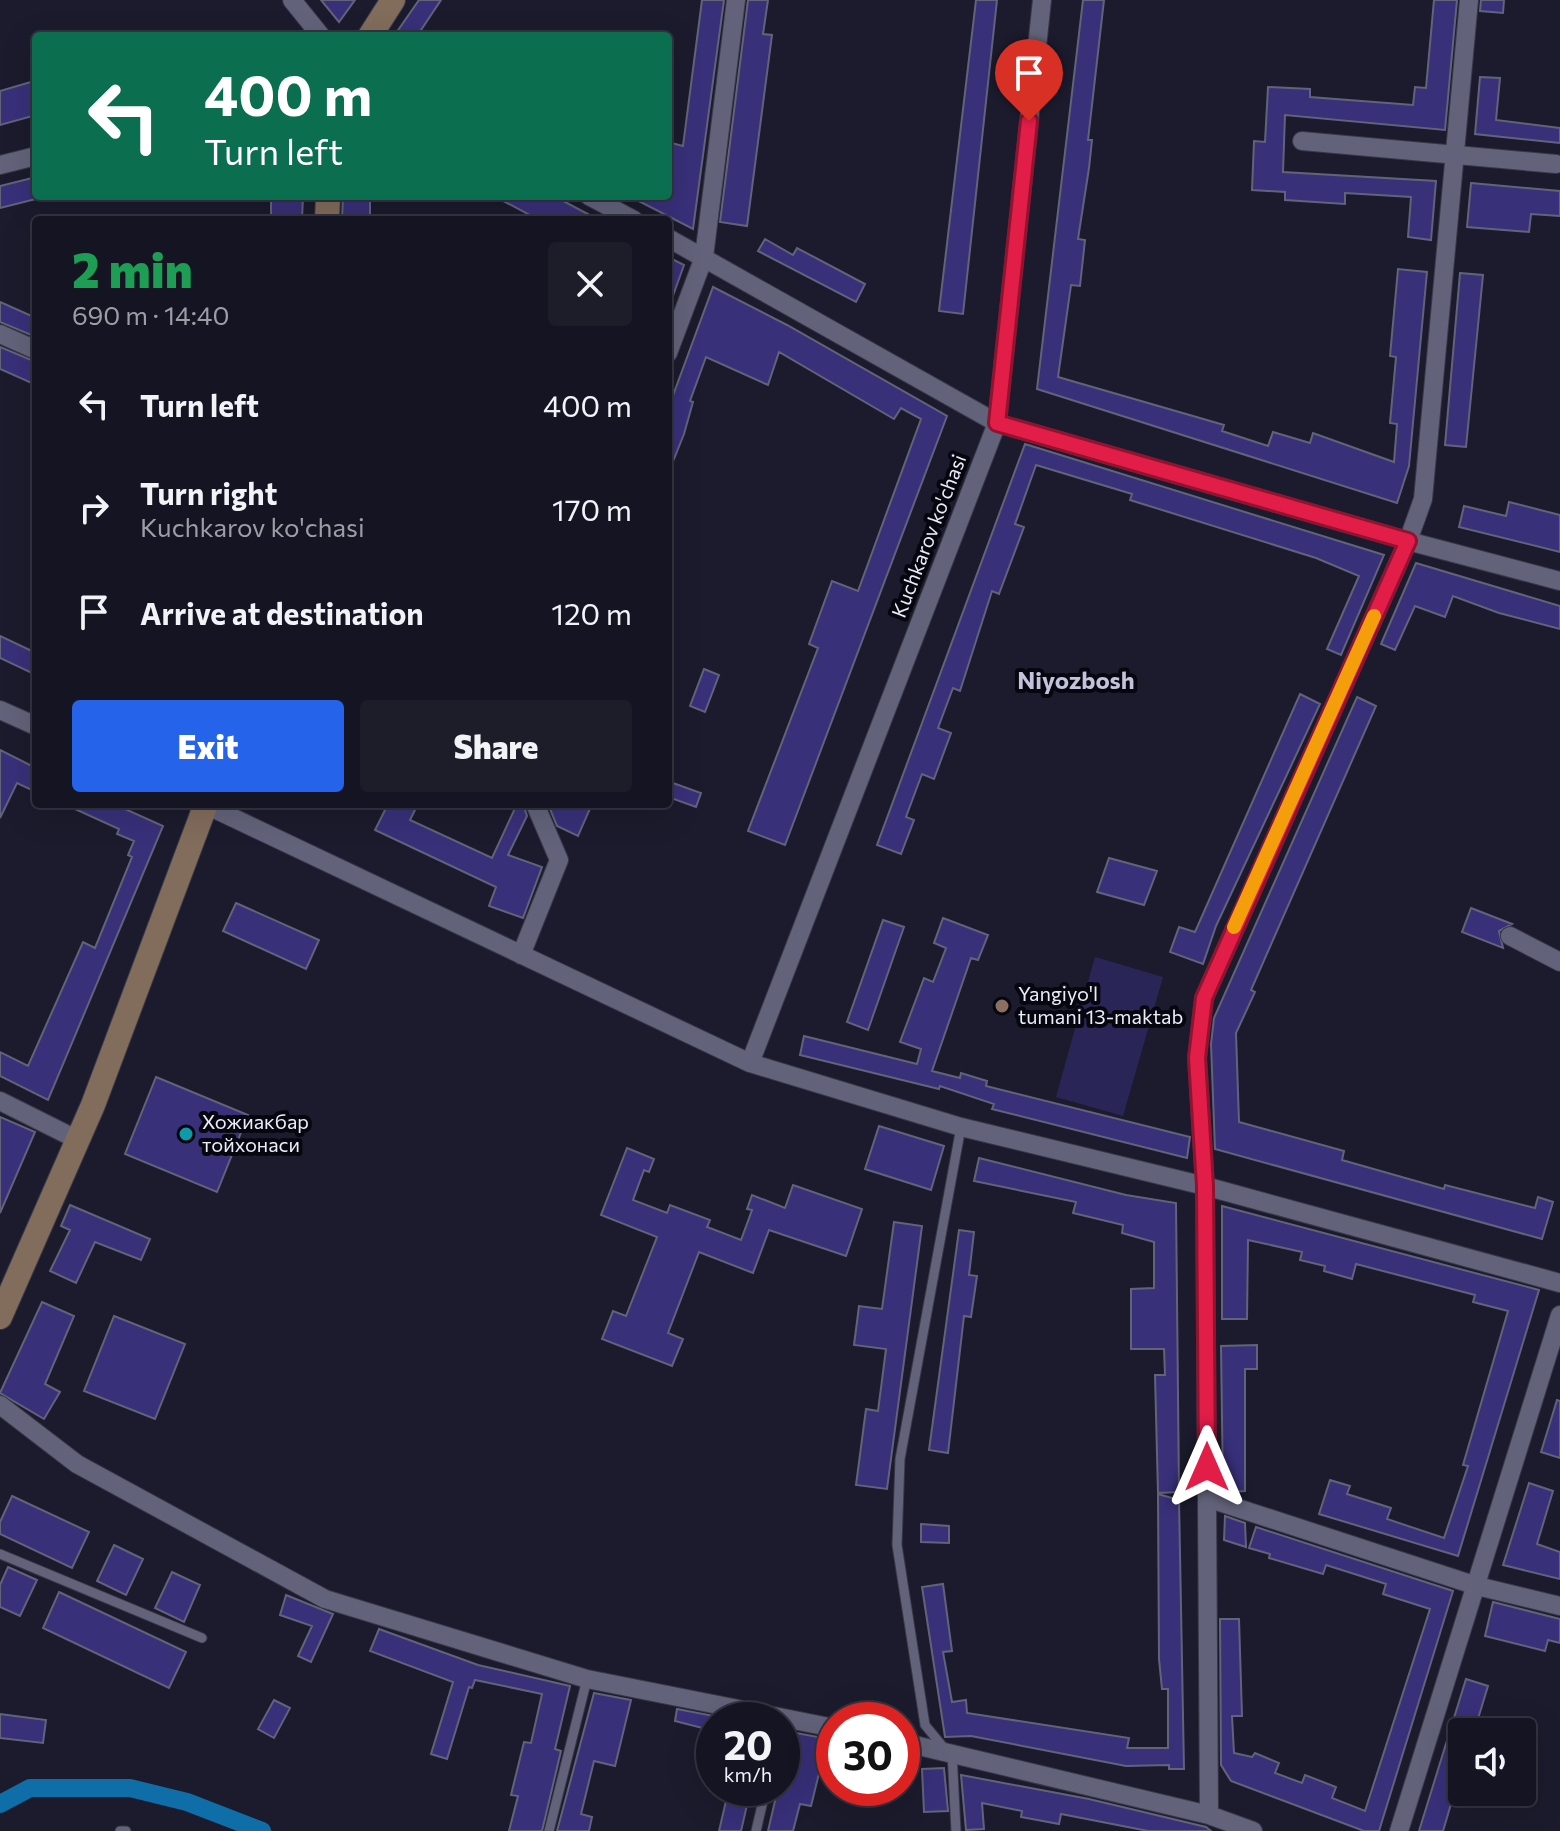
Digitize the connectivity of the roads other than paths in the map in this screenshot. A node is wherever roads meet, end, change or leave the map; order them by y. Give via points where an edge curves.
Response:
1 (292, 0) edge
2 (393, 0) edge
3 (736, 0) edge
4 (1042, 0) edge
5 (1469, 0) edge
6 (318, 32) edge
7 (373, 32) edge
8 (1302, 141) dead end
9 (1454, 155) junction
10 (32, 157) edge
11 (1556, 164) dead end
12 (0, 165) edge
13 (596, 200) edge
14 (626, 216) edge
15 (672, 240) edge
16 (704, 257) junction
17 (0, 334) edge
18 (672, 342) edge
19 (32, 348) edge
20 (997, 423) junction
21 (1408, 541) junction
22 (1560, 581) edge
23 (0, 710) edge
24 (32, 724) edge
25 (203, 808) edge
26 (213, 808) edge
27 (537, 808) edge
28 (1510, 936) dead end
29 (521, 955) junction
30 (1560, 962) edge
31 (750, 1063) junction
32 (0, 1101) edge
33 (961, 1127) junction
34 (78, 1140) junction
35 (1205, 1186) junction
36 (1560, 1283) edge
37 (1560, 1315) edge
38 (0, 1317) edge
39 (0, 1405) edge
40 (1207, 1498) junction
41 (0, 1554) edge
42 (1477, 1586) junction
43 (1560, 1606) edge
44 (202, 1638) dead end
45 (587, 1679) junction
46 (696, 1703) edge
47 (920, 1745) edge
48 (949, 1751) junction
49 (762, 1806) edge
50 (1209, 1815) junction
51 (549, 1831) edge
52 (756, 1831) edge
53 (956, 1831) edge
54 (1253, 1831) edge
55 (1399, 1831) edge

1 - 6 street
2 - 7 main road
3 - 16 street
4 - 20 street, Kuchkarov ko'chasi
5 - 9 street
8 - 9 street
9 - 11 street
9 - 21 street via 1423,499
10 - 12 street
13 - 14 street
15 - 16 street
16 - 18 street
16 - 20 street
17 - 19 street
20 - 21 street
20 - 31 street, Kuchkarov ko'chasi
21 - 22 street
21 - 35 street via 1204,998 1197,1058
23 - 24 street
25 - 34 main road
26 - 29 street
27 - 29 street via 559,860
28 - 30 street
29 - 31 street
31 - 33 street
32 - 34 street
33 - 35 street
33 - 48 lane via 900,1459 897,1545 925,1725
34 - 38 main road
35 - 36 street
35 - 40 street
37 - 42 street
39 - 45 street via 77,1464 325,1599
40 - 42 street
40 - 50 street
41 - 44 lane
42 - 43 street
42 - 55 street
45 - 46 street
45 - 51 lane
47 - 48 street
48 - 50 street
48 - 53 lane
49 - 52 lane
50 - 54 street

